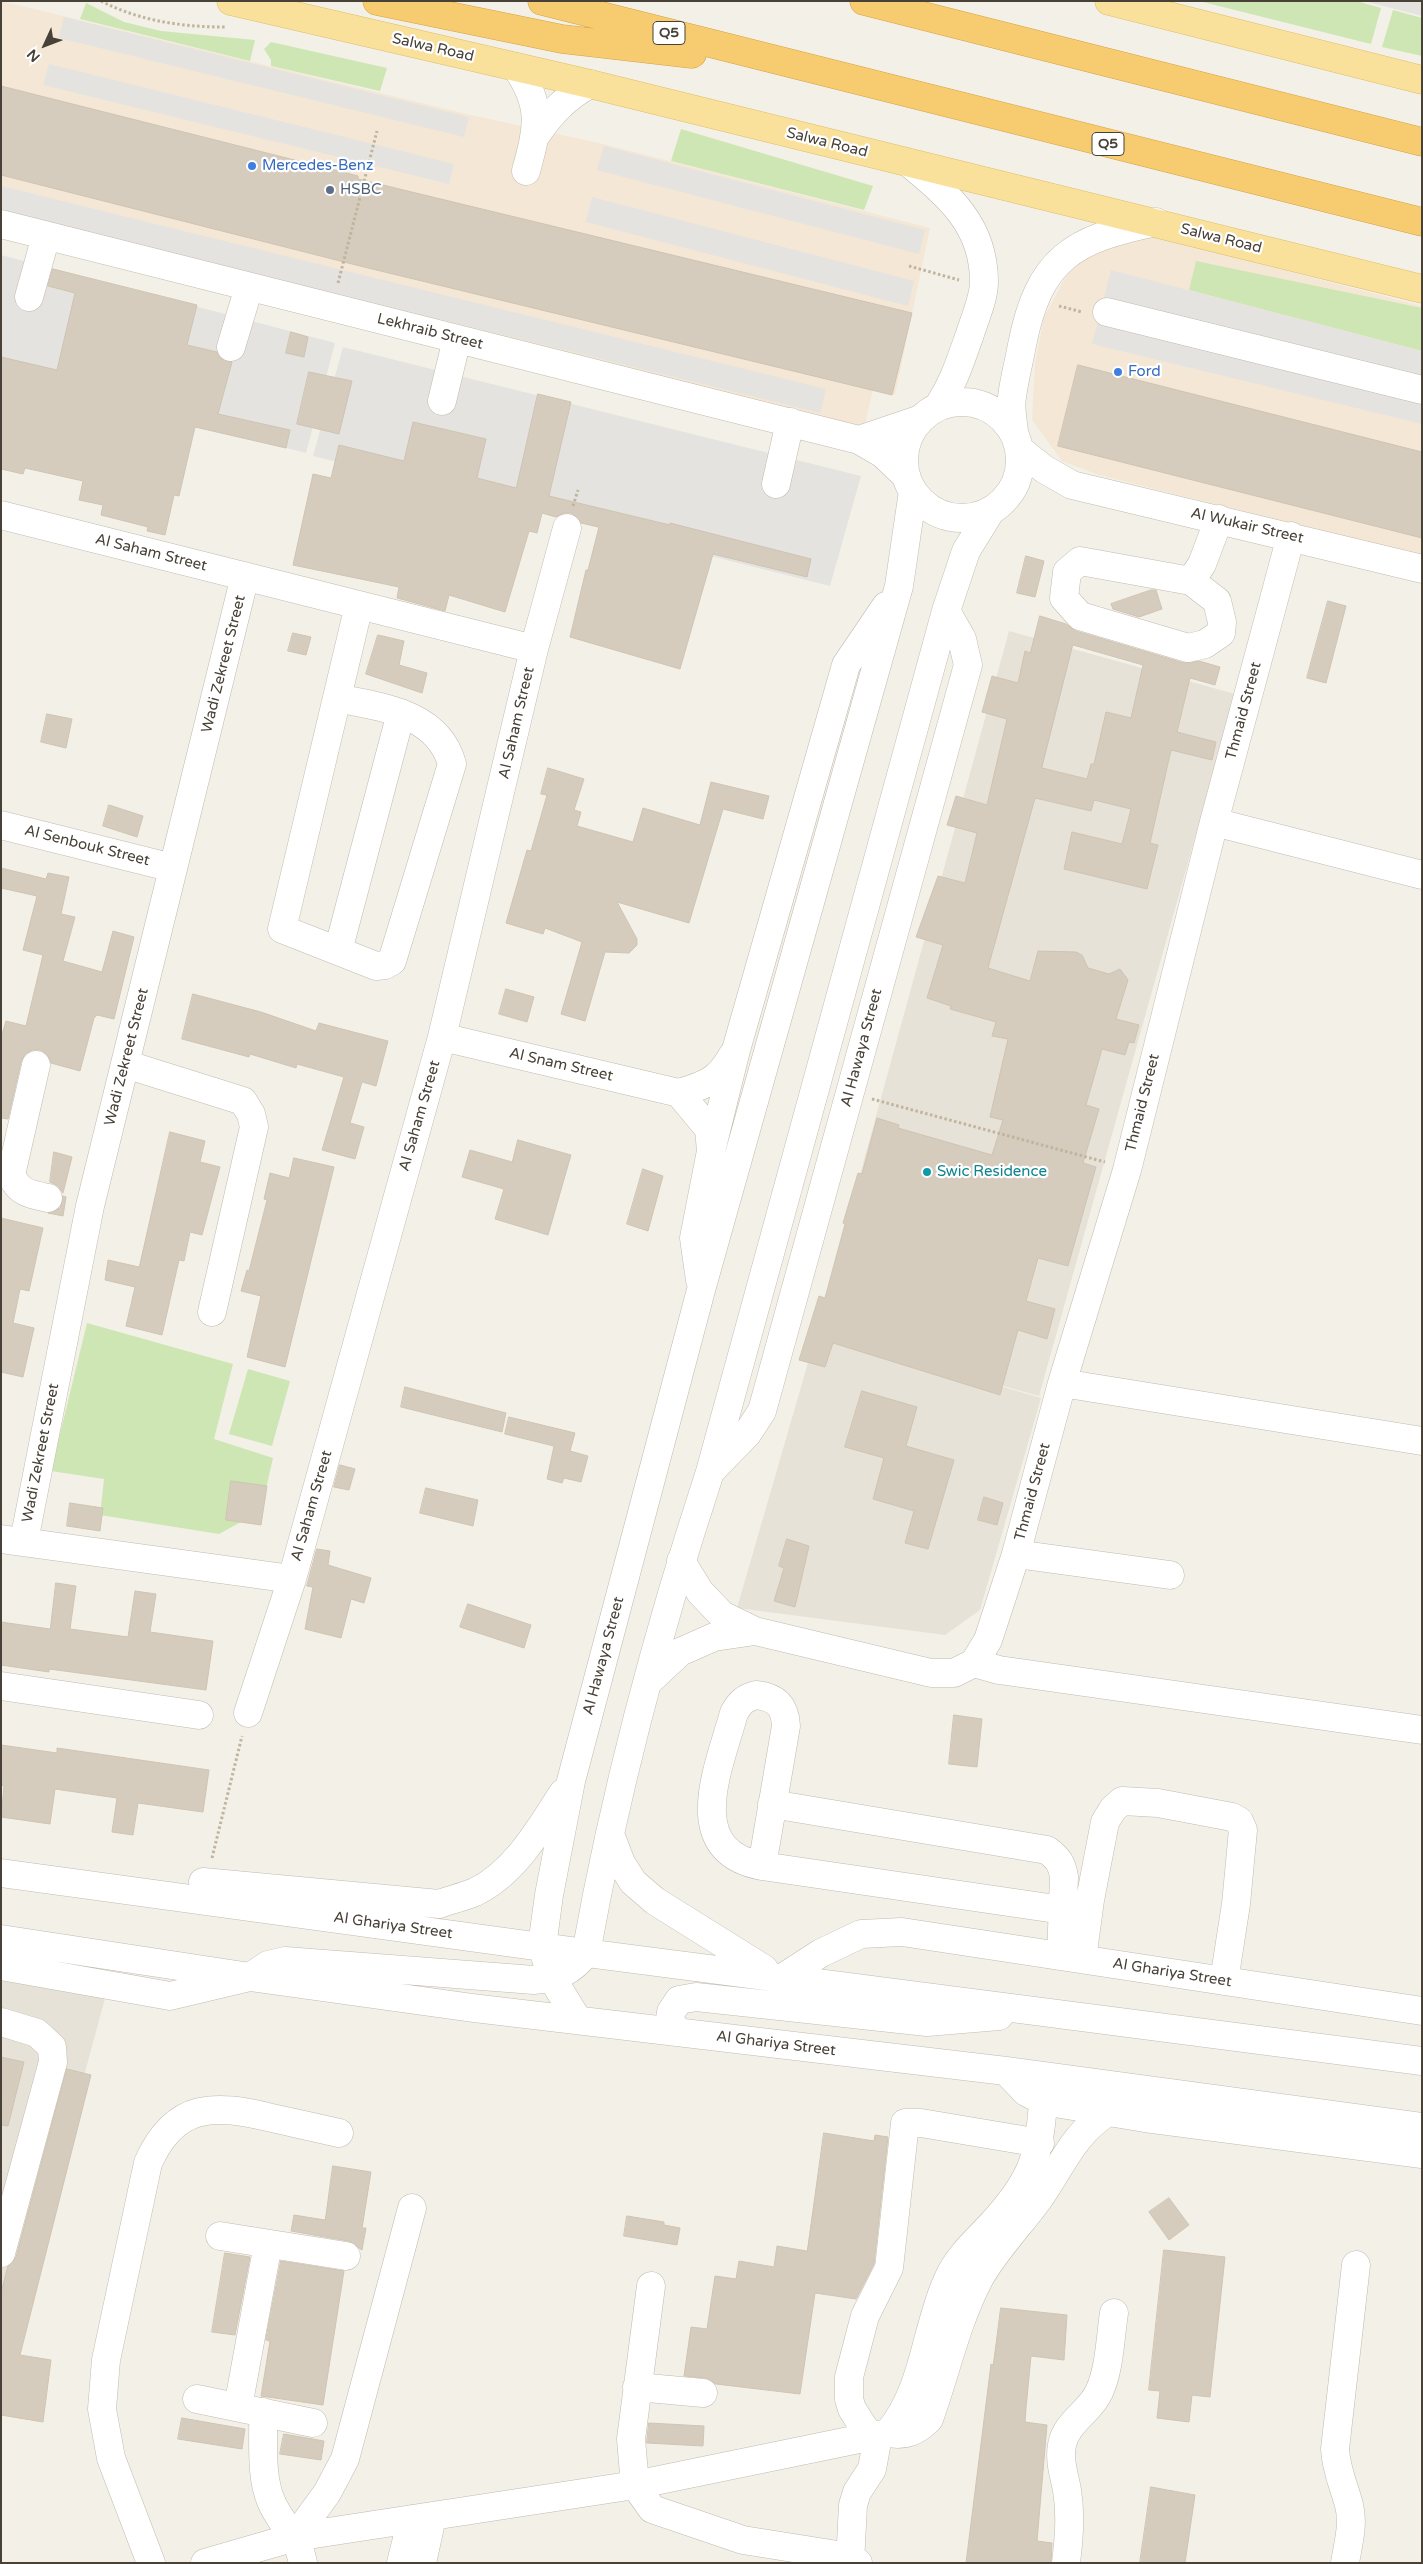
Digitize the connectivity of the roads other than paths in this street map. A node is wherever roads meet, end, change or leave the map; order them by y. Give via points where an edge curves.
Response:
1 (231, 1) edge
2 (376, 1) edge
3 (542, 1) edge
4 (864, 1) edge
5 (1109, 1) edge
6 (795, 65) junction
7 (516, 67) junction
8 (1422, 80) edge
9 (590, 84) junction
10 (536, 135) junction
11 (1422, 142) edge
12 (909, 163) junction
13 (526, 170) dead end
14 (1156, 222) junction
15 (1422, 222) edge
16 (1, 224) edge
17 (46, 236) junction
18 (249, 287) junction
19 (1422, 289) edge
20 (29, 297) dead end
21 (1107, 312) road end
22 (457, 339) junction
23 (231, 347) dead end
24 (1422, 390) edge
25 (442, 400) dead end
26 (929, 413) junction
27 (790, 422) junction
28 (859, 440) junction
29 (1017, 441) junction
30 (776, 484) dead end
31 (910, 484) junction
32 (1072, 485) junction
33 (1000, 504) junction
34 (1, 515) edge
35 (1220, 519) junction
36 (567, 528) dead end
37 (1291, 536) junction
38 (1422, 569) edge
39 (245, 576) junction
40 (1191, 581) junction
41 (899, 586) junction
42 (359, 605) junction
43 (946, 611) junction
44 (534, 649) junction
45 (337, 698) junction
46 (401, 713) junction
47 (1214, 822) junction
48 (1, 825) edge
49 (173, 868) junction
50 (1422, 875) edge
51 (338, 951) junction
52 (442, 1037) junction
53 (736, 1050) junction
54 (36, 1064) dead end
55 (125, 1064) junction
56 (680, 1093) junction
57 (711, 1151) junction
58 (68, 1202) junction
59 (701, 1290) junction
60 (212, 1312) dead end
61 (1062, 1382) junction
62 (1422, 1441) edge
63 (710, 1472) junction
64 (12, 1540) edge
65 (1016, 1554) junction
66 (681, 1561) junction
67 (1170, 1575) dead end
68 (292, 1579) junction
69 (755, 1631) junction
70 (974, 1663) junction
71 (649, 1680) junction
72 (1, 1686) edge
73 (248, 1713) road end
74 (199, 1715) dead end
75 (1422, 1730) edge
76 (571, 1781) junction
77 (772, 1804) junction
78 (610, 1834) junction
79 (762, 1866) junction
80 (1, 1873) edge
81 (103, 1886) junction
82 (1063, 1910) junction
83 (1, 1939) edge
84 (542, 1946) junction
85 (586, 1953) junction
86 (1072, 1958) junction
87 (1, 1966) edge
88 (779, 1976) junction
89 (250, 1977) junction
90 (552, 1978) junction
91 (1224, 1981) junction
92 (1422, 2011) edge
93 (1051, 2012) junction
94 (577, 2019) junction
95 (1, 2022) edge
96 (679, 2032) junction
97 (1422, 2061) edge
98 (1006, 2071) junction
99 (1182, 2096) junction
100 (1043, 2101) junction
101 (1108, 2111) junction
102 (1145, 2118) junction
103 (1422, 2127) edge
104 (339, 2133) dead end
105 (1040, 2143) junction
106 (1422, 2154) edge
107 (412, 2208) dead end
108 (998, 2232) junction
109 (220, 2236) dead end
110 (268, 2244) junction
111 (1, 2253) edge
112 (346, 2256) dead end
113 (1356, 2265) dead end
114 (651, 2286) dead end
115 (1114, 2313) dead end
116 (637, 2387) junction
117 (703, 2393) dead end
118 (197, 2399) dead end
119 (251, 2410) junction
120 (313, 2423) dead end
121 (880, 2434) junction
122 (635, 2485) junction
123 (422, 2518) junction
124 (295, 2537) junction
125 (853, 2561) edge
126 (151, 2563) edge
127 (205, 2563) edge
128 (303, 2563) edge
129 (401, 2563) edge
130 (422, 2563) edge
131 (1066, 2563) edge
132 (1346, 2563) edge

1 - 7 main road, Salwa Road
2 - 6 highway via 562,39
3 - 6 highway, Q5
4 - 11 highway
5 - 8 main road
6 - 15 highway, Q5
7 - 9 main road, Salwa Road
7 - 10 street via 533,98 537,115
9 - 10 street via 560,104
9 - 12 main road, Salwa Road
10 - 13 street
12 - 14 main road, Salwa Road
12 - 26 street via 952,199 964,215 981,254 984,283 954,382
14 - 19 main road, Salwa Road
14 - 29 street via 1093,238 1056,263 1035,297 1024,334 1011,399
16 - 17 street, Lekhraib Street
17 - 18 street, Lekhraib Street
17 - 20 street
18 - 22 street, Lekhraib Street
18 - 23 street
21 - 24 street
22 - 25 street
22 - 27 street, Lekhraib Street
26 - 28 street
26 - 29 street via 959,402 980,404 999,415
26 - 31 street via 911,431 906,446 904,461
27 - 28 street, Lekhraib Street
27 - 30 street
28 - 31 street, Lekhraib Street via 883,454
29 - 32 street, Al Wukair Street via 1044,469
29 - 33 street via 1021,466 1017,482
31 - 33 street via 922,502 947,517 977,517
31 - 41 street, Al Hawaya Street
32 - 33 street, Al Wukair Street
32 - 35 street, Al Wukair Street
33 - 43 street, Al Hawaya Street via 966,551
34 - 39 street, Al Saham Street
35 - 37 street, Al Wukair Street
35 - 40 street via 1202,564
36 - 44 street, Al Saham Street
37 - 38 street, Al Wukair Street
37 - 47 street, Thmaid Street
39 - 42 street, Al Saham Street
39 - 49 street, Wadi Zekreet Street
40 - 40 street via 1080,561 1067,572 1064,598 1080,616 1188,648 1205,644 1221,633 1222,622 1217,601
41 - 53 street, Al Hawaya Street via 846,665
41 - 59 street, Al Hawaya Street
42 - 44 street, Al Saham Street
42 - 45 street
43 - 63 street, Al Hawaya Street
43 - 63 street, Al Hawaya Street via 962,638 968,665 762,1411 747,1434
44 - 52 street, Al Saham Street
45 - 46 street
45 - 51 street via 282,929
46 - 51 street
46 - 51 street via 435,734 448,749 452,764 392,961 376,966
47 - 50 street
47 - 61 street, Thmaid Street via 1127,1170
48 - 49 street, Al Senbouk Street
49 - 55 street, Wadi Zekreet Street
52 - 56 street, Al Snam Street
52 - 68 street, Al Saham Street
53 - 56 street via 724,1071 706,1085
53 - 57 street, Al Hawaya Street
54 - 58 street via 11,1175 22,1192
55 - 58 street, Wadi Zekreet Street
55 - 60 street via 243,1101 251,1114 254,1128
56 - 57 street via 709,1129
57 - 59 street, Al Hawaya Street via 694,1238
58 - 64 street, Wadi Zekreet Street
59 - 76 street, Al Hawaya Street
61 - 62 street
61 - 65 street, Thmaid Street
63 - 66 street, Al Hawaya Street
64 - 68 street, Al Saham Street
65 - 67 street
65 - 70 street, Thmaid Street via 988,1640
66 - 69 street via 700,1592 722,1615
66 - 71 street, Al Hawaya Street
68 - 73 street, Al Saham Street
69 - 70 street via 931,1673 954,1673
69 - 71 street via 714,1637 680,1652
70 - 75 street via 999,1670
71 - 78 street, Al Hawaya Street
72 - 74 street
76 - 81 street via 531,1842 506,1870 476,1891 438,1904 149,1878
76 - 84 street, Al Hawaya Street
77 - 79 street
77 - 79 street via 785,1716 782,1707 774,1700 756,1695 746,1698 734,1713 710,1810 715,1834 728,1853 739,1860
77 - 82 street via 1047,1850 1062,1866
78 - 85 street, Al Hawaya Street
78 - 88 street via 621,1863 633,1882 655,1900
79 - 82 street
80 - 81 street, Al Ghariya Street
81 - 84 street, Al Ghariya Street
82 - 86 street
83 - 89 street, Al Ghariya Street
84 - 85 street, Al Ghariya Street
84 - 90 street, Al Hawaya Street
85 - 88 street, Al Ghariya Street
85 - 90 street via 577,1964
86 - 88 street, Al Ghariya Street via 902,1932 861,1934
86 - 91 street, Al Ghariya Street
86 - 91 street via 1104,1822 1122,1801 1158,1803 1232,1817 1239,1821 1243,1830
87 - 89 street, Al Ghariya Street via 170,1996
88 - 93 street, Al Ghariya Street
89 - 90 street via 268,1965 285,1961 534,1980
89 - 94 street, Al Ghariya Street
90 - 94 street, Al Hawaya Street
91 - 92 street, Al Ghariya Street
93 - 96 street via 926,2022 696,1997 679,2000 671,2012 670,2022
93 - 97 street, Al Ghariya Street
94 - 96 street, Al Ghariya Street
95 - 111 street via 38,2032 52,2047 53,2062
96 - 98 street, Al Ghariya Street
98 - 99 street, Al Ghariya Street
98 - 100 street via 1026,2092
99 - 102 street
99 - 103 street, Al Ghariya Street
100 - 101 street
100 - 105 street
101 - 102 street
101 - 108 street via 1080,2133 1038,2200
102 - 106 street
104 - 126 street via 240,2110 212,2109 173,2126 162,2137 148,2163 106,2360 102,2409 111,2458
105 - 108 street via 1031,2173
105 - 121 street via 905,2123 889,2268 865,2316 849,2377 852,2410 864,2428
107 - 124 street via 345,2459 327,2493
108 - 121 street via 964,2253 948,2279 910,2396 901,2416
109 - 110 street
110 - 112 street
110 - 119 street
113 - 132 street via 1335,2449 1337,2471 1350,2506
114 - 116 street
115 - 131 street via 1099,2393 1069,2428 1062,2442 1060,2458 1070,2523
116 - 117 street
116 - 122 street via 631,2440
118 - 119 street
119 - 120 street
119 - 124 street via 267,2492 278,2515
121 - 122 street
121 - 125 street via 875,2458 853,2505
122 - 123 street
122 - 125 street via 652,2509 743,2540
123 - 124 street
123 - 129 street
123 - 130 street
124 - 127 street
124 - 128 street

